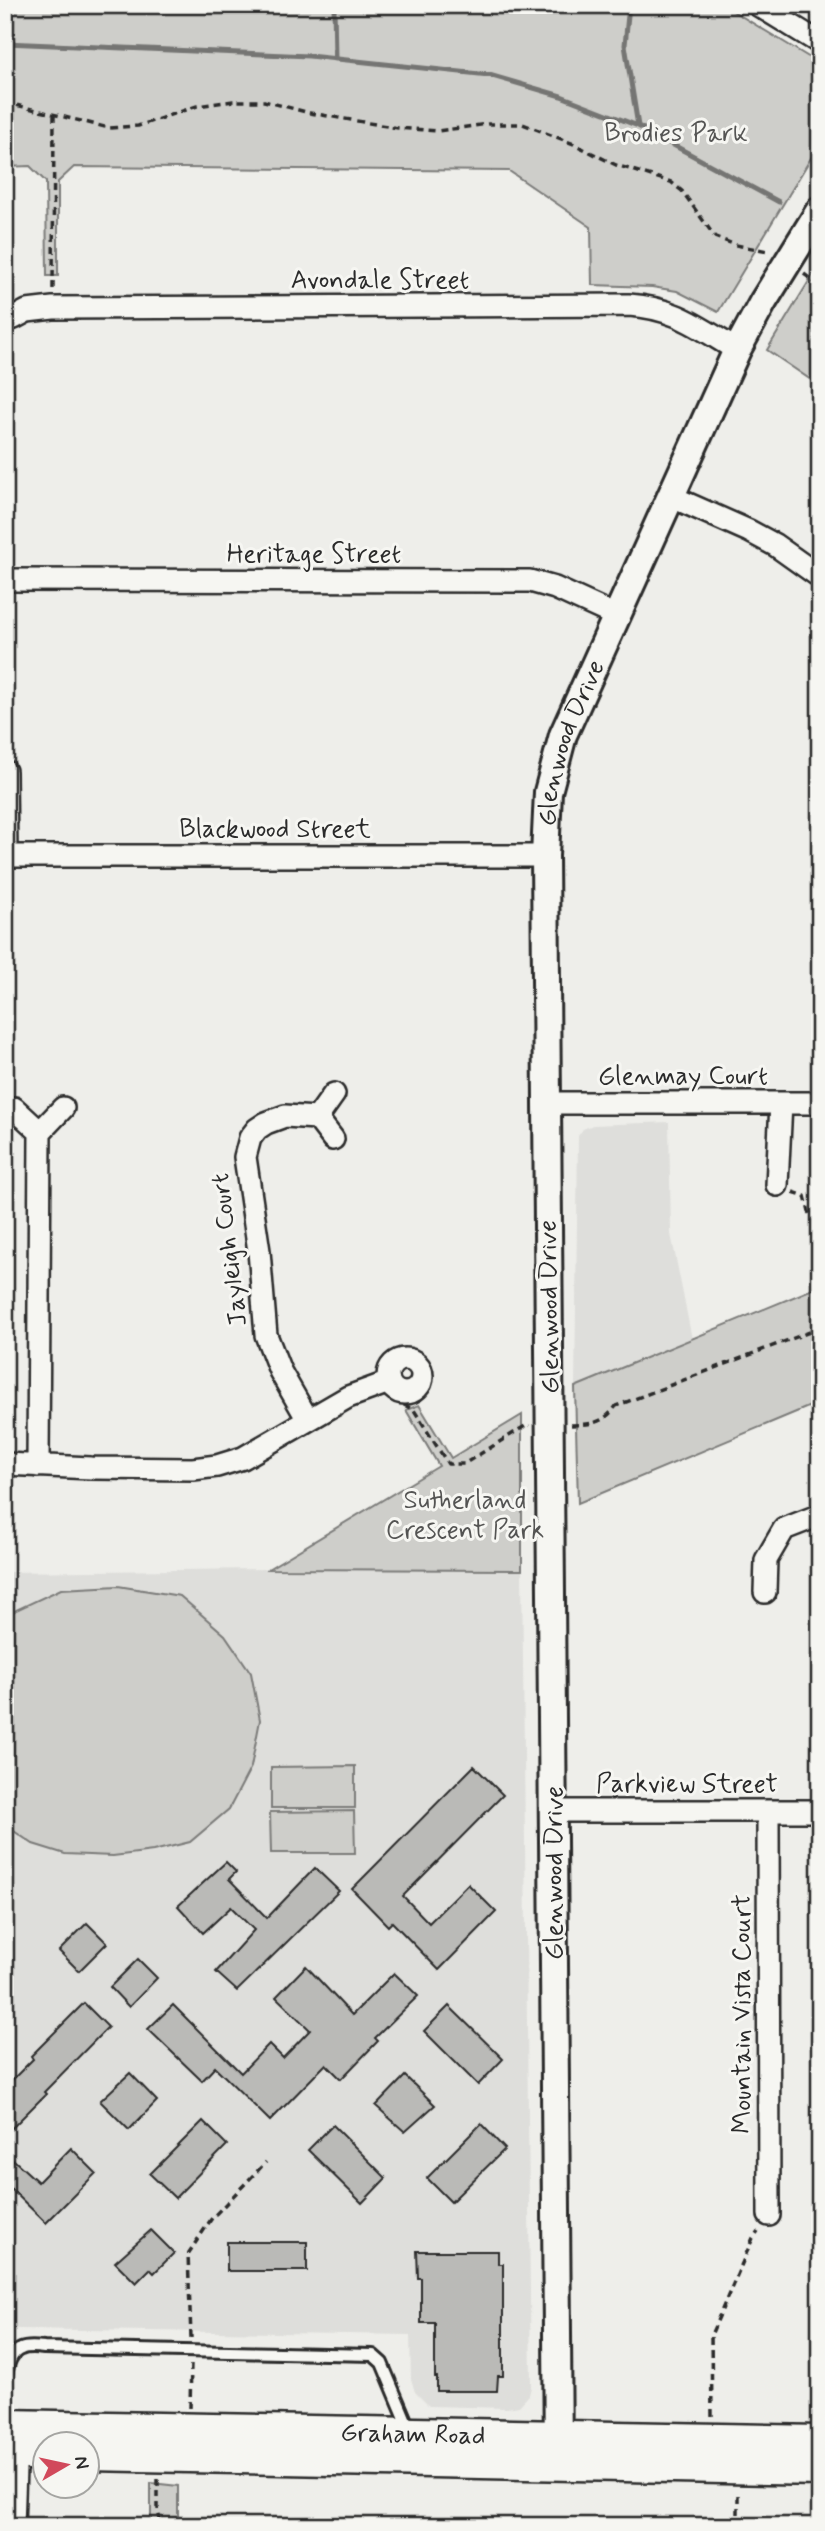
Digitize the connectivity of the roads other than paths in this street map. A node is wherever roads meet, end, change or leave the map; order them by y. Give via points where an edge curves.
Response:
1 (758, 5) edge
2 (820, 43) edge
3 (820, 210) edge
4 (8, 321) edge
5 (737, 350) junction
6 (670, 496) junction
7 (820, 577) edge
8 (5, 580) edge
9 (615, 616) junction
10 (5, 771) edge
11 (6, 856) edge
12 (545, 856) junction
13 (334, 1094) dead end
14 (546, 1103) junction
15 (781, 1103) junction
16 (820, 1103) edge
17 (14, 1108) dead end
18 (63, 1108) dead end
19 (317, 1118) junction
20 (40, 1132) junction
21 (332, 1139) dead end
22 (777, 1185) road end
23 (397, 1387) road end
24 (308, 1420) junction
25 (5, 1464) edge
26 (38, 1466) junction
27 (820, 1514) edge
28 (765, 1592) dead end
29 (553, 1811) junction
30 (820, 1811) edge
31 (768, 1812) junction
32 (769, 2215) road end
33 (7, 2361) edge
34 (412, 2434) junction
35 (11, 2439) edge
36 (820, 2441) edge
37 (32, 2448) edge
38 (558, 2451) junction
39 (102, 2455) edge
40 (820, 2470) edge
41 (13, 2526) edge

1 - 2 street
3 - 5 street, Glenwood Drive
4 - 5 street, Avondale Street via 43,308 650,306 682,317
5 - 6 street, Glenwood Drive
6 - 7 street via 775,545
6 - 9 street, Glenwood Drive
8 - 9 street, Heritage Street via 530,581
9 - 12 street, Glenwood Drive via 557,753 548,792
10 - 11 street
11 - 12 street, Blackwood Street
12 - 14 street, Glenwood Drive
13 - 19 street
14 - 15 street, Glenmay Court
14 - 29 street, Glenwood Drive
15 - 16 street, Glenmay Court
15 - 22 street
17 - 20 street
18 - 20 street
19 - 21 street
19 - 24 street, Jayleigh Court via 285,1116 266,1123 250,1138 245,1157 266,1335
20 - 26 street
23 - 24 street via 348,1396
24 - 26 street via 243,1458 217,1466
25 - 26 street
27 - 28 street via 784,1529 766,1560
29 - 31 street, Parkview Street
29 - 38 street, Glenwood Drive
30 - 31 street, Parkview Street
31 - 32 street, Mountain Vista Court
33 - 34 lane via 27,2347 373,2356 382,2363
33 - 35 lane
34 - 35 main road, Graham Road
34 - 38 main road, Graham Road
35 - 37 main road
35 - 41 street
36 - 38 main road, Graham Road
38 - 39 main road, Graham Road
38 - 40 main road, Graham Road

